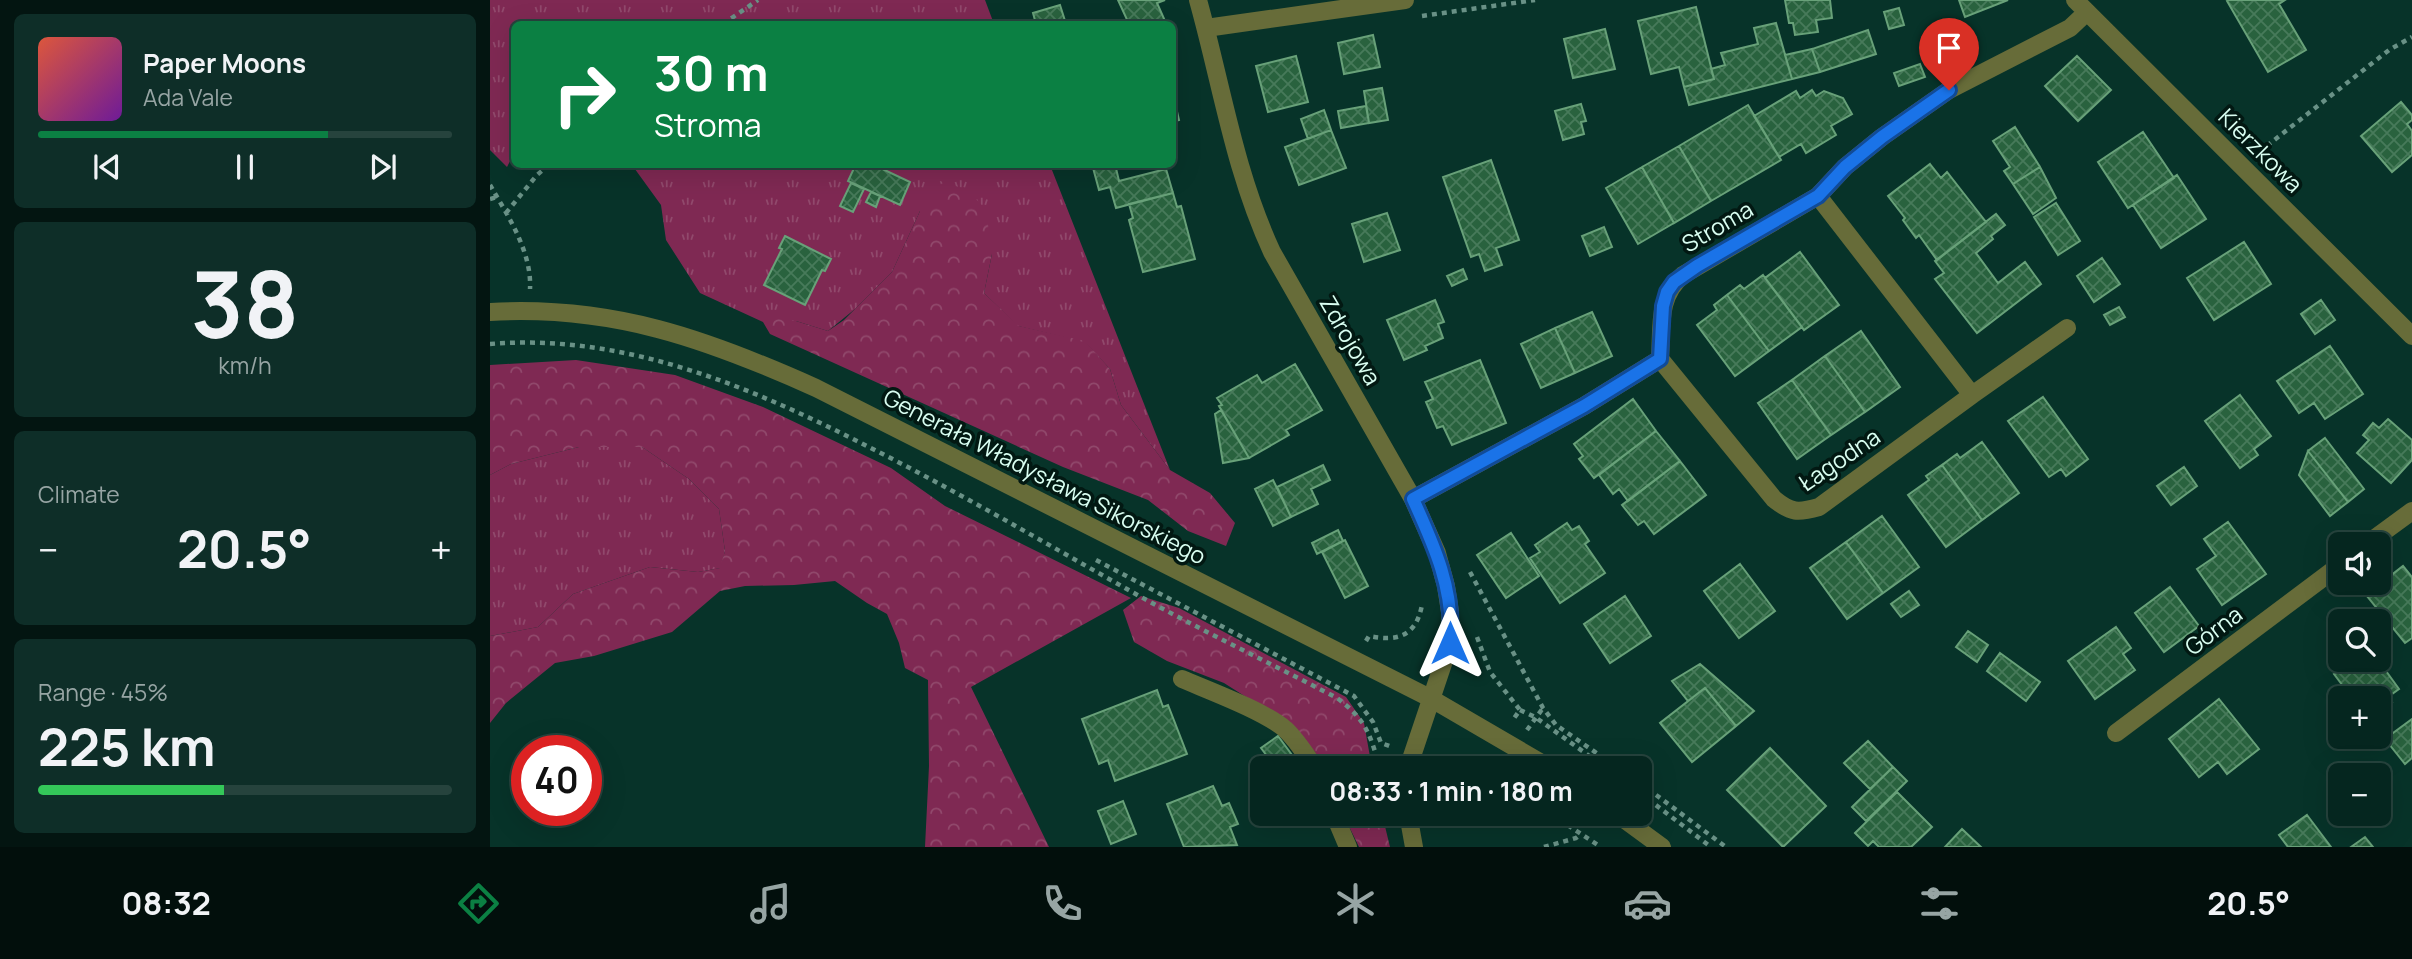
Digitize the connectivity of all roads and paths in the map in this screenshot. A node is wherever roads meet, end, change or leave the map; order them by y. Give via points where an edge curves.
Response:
1 (758, 0) edge
2 (1198, 0) edge
3 (1405, 0) edge
4 (1535, 0) edge
5 (2081, 6) edge
6 (1414, 18) dead end
7 (727, 21) edge
8 (1206, 28) junction
9 (2412, 37) edge
10 (2241, 166) junction
11 (545, 168) edge
12 (490, 185) edge
13 (1818, 196) junction
14 (497, 197) junction
15 (490, 199) edge
16 (506, 214) junction
17 (529, 310) junction
18 (490, 312) edge
19 (2067, 328) dead end
20 (2412, 335) edge
21 (490, 344) edge
22 (1660, 359) junction
23 (731, 377) dead end
24 (744, 382) dead end
25 (769, 393) dead end
26 (1972, 395) junction
27 (782, 398) dead end
28 (1413, 499) junction
29 (2412, 511) edge
30 (2383, 532) edge
31 (1094, 559) dead end
32 (1468, 568) dead end
33 (2328, 574) edge
34 (1475, 632) dead end
35 (1182, 679) dead end
36 (1430, 698) junction
37 (1520, 710) junction
38 (2116, 733) dead end
39 (1502, 738) junction
40 (1307, 756) edge
41 (1376, 756) edge
42 (1399, 756) edge
43 (1411, 756) edge
44 (1490, 756) edge
45 (1531, 756) edge
46 (1589, 756) edge
47 (1601, 756) edge
48 (1652, 792) edge
49 (1652, 802) edge
50 (1339, 826) edge
51 (1410, 826) edge
52 (1569, 826) edge
53 (1633, 826) edge
54 (1581, 834) junction
55 (1348, 847) edge
56 (1414, 847) edge
57 (1544, 847) edge
58 (1601, 847) edge
59 (1662, 847) edge
60 (1711, 847) edge
61 (1726, 847) edge

1 - 7 path
2 - 8 street, Zdrojowa
3 - 8 street
4 - 6 path
5 - 10 street, Kierzkowa
5 - 13 street, Stroma via 2070,28 1949,90 1845,167
8 - 28 street, Zdrojowa via 1257,218
9 - 10 path via 2348,80
10 - 20 street, Kierzkowa
11 - 16 path
12 - 14 path
13 - 22 street, Stroma via 1674,282 1663,306
13 - 26 street
14 - 15 path
14 - 16 path
16 - 17 path via 531,275
17 - 18 street, Generała Władysława Sikorskiego
17 - 36 street, Generała Władysława Sikorskiego via 648,325 754,360
19 - 26 street, Łagodna
21 - 41 path via 595,346 635,354 805,414 1336,698 1368,730
22 - 26 street, Łagodna via 1774,499 1800,512 1819,508
22 - 28 street
23 - 24 path
25 - 27 path
28 - 36 street, Zdrojowa via 1437,553 1450,612 1450,643
29 - 30 street
31 - 42 path via 1354,696 1373,722 1381,743
32 - 47 path via 1543,708 1556,725
33 - 38 street, Górna
34 - 37 path via 1490,672
35 - 40 street via 1270,719 1286,729
36 - 39 street, Generała Władysława Sikorskiego
36 - 43 street, Zdrojowa
37 - 39 path
37 - 46 path
39 - 44 path
39 - 45 street, Generała Władysława Sikorskiego
48 - 61 path
49 - 60 path
50 - 55 street
51 - 56 street
52 - 54 path
53 - 59 street
54 - 57 path
54 - 58 path

